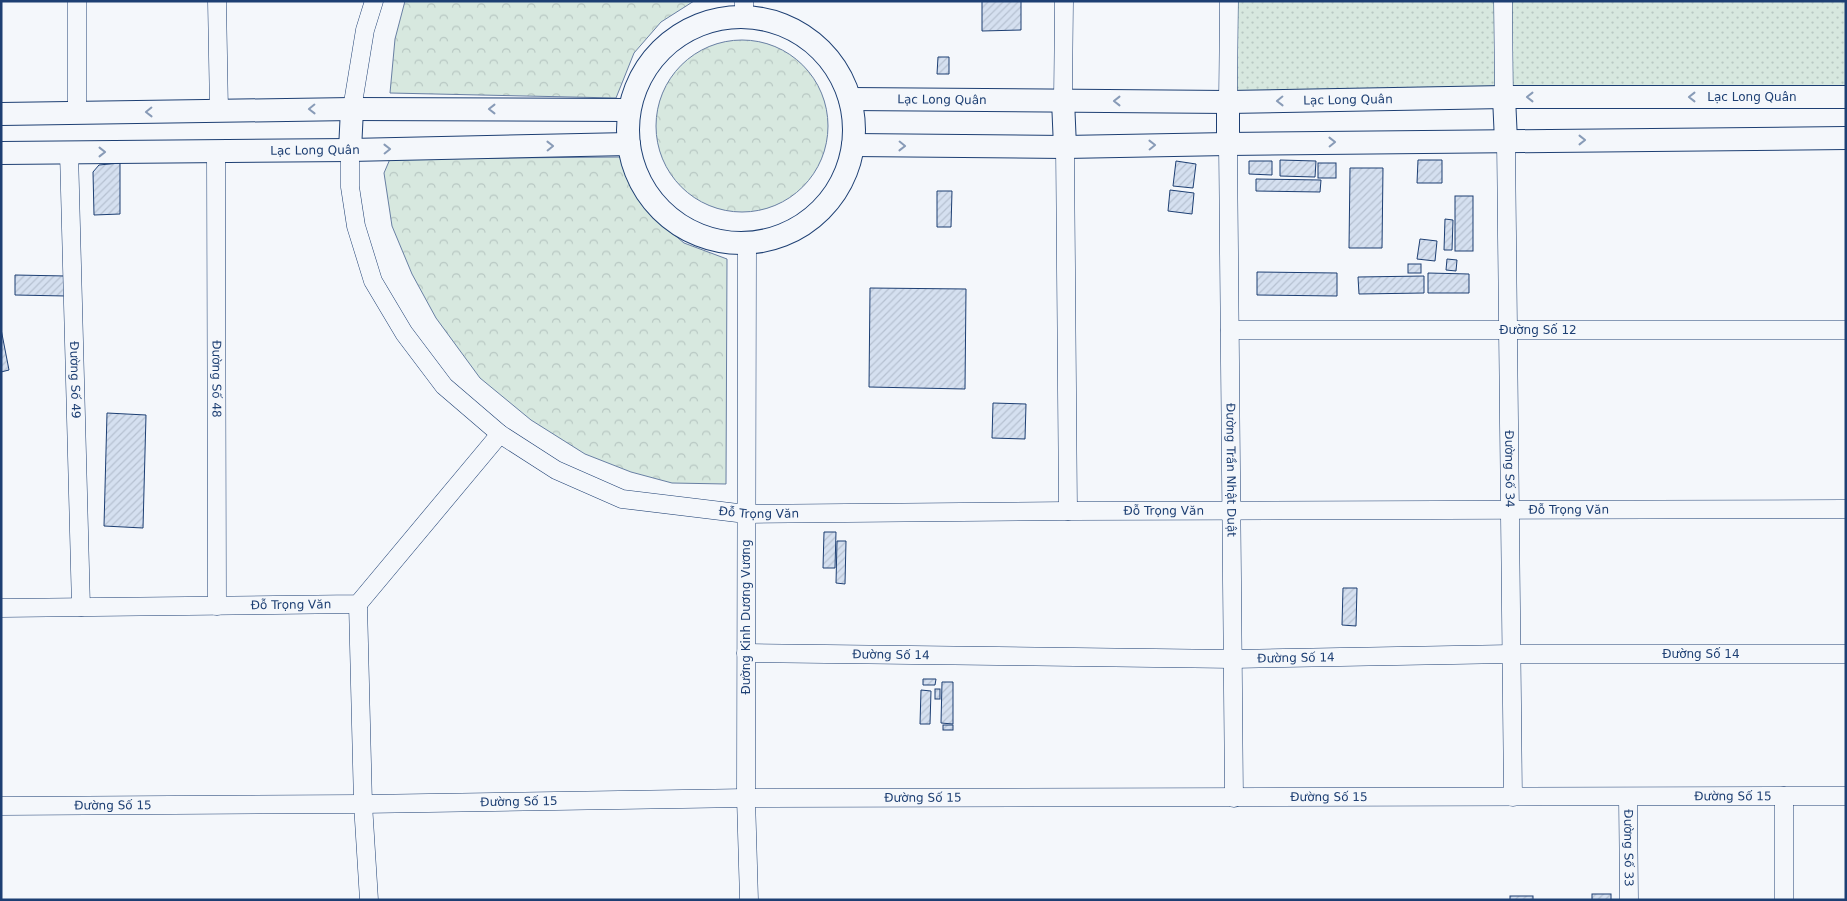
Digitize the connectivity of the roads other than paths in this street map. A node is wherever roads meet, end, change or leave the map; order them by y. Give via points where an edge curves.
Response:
1 (77, 1) edge
2 (217, 1) edge
3 (374, 1) edge
4 (1064, 1) edge
5 (1229, 1) edge
6 (1503, 1) edge
7 (744, 9) edge
8 (1504, 97) junction
9 (1846, 97) edge
10 (850, 99) junction
11 (1063, 100) junction
12 (1228, 102) junction
13 (352, 109) junction
14 (628, 110) junction
15 (219, 111) junction
16 (77, 113) junction
17 (1, 114) edge
18 (1846, 138) edge
19 (1506, 141) junction
20 (629, 144) junction
21 (1228, 144) junction
22 (854, 145) junction
23 (1065, 147) junction
24 (350, 150) junction
25 (216, 151) junction
26 (69, 152) junction
27 (1, 153) edge
28 (747, 244) junction
29 (1230, 330) junction
30 (1507, 330) junction
31 (1846, 330) edge
32 (500, 434) junction
33 (1846, 509) edge
34 (1509, 510) junction
35 (1068, 511) junction
36 (1231, 511) junction
37 (746, 514) junction
38 (358, 604) junction
39 (217, 606) junction
40 (82, 607) junction
41 (1, 608) edge
42 (746, 653) junction
43 (1510, 654) junction
44 (1846, 654) edge
45 (1233, 659) junction
46 (1784, 796) junction
47 (1846, 796) edge
48 (1513, 797) junction
49 (1628, 797) junction
50 (746, 798) junction
51 (1234, 798) junction
52 (363, 804) junction
53 (1, 806) edge
54 (369, 900) edge
55 (749, 900) edge
56 (1629, 900) edge
57 (1784, 900) edge

1 - 16 street
2 - 15 street
3 - 13 street via 365,30
4 - 11 street
5 - 12 street
6 - 8 street
7 - 10 main road via 779,23 810,41 835,67
7 - 14 main road via 706,22 672,40 646,68 635,86
9 -> 8 main road, Lạc Long Quân
8 -> 12 main road, Lạc Long Quân
8 - 19 main road
10 - 11 main road, Lạc Long Quân
10 - 22 main road
12 -> 11 main road, Lạc Long Quân
11 - 23 main road
12 - 21 main road
14 -> 13 main road
13 -> 15 main road
13 - 24 main road
14 - 20 main road
15 -> 16 main road
16 - 17 main road
19 -> 18 main road
21 -> 19 main road
19 - 30 street, Đường Số 34
24 -> 20 main road, Lạc Long Quân
20 - 28 main road via 638,177 656,205 682,227 705,237
23 -> 21 main road
21 - 29 street, Đường Trần Nhật Duật
22 -> 23 main road
22 - 28 main road via 845,176 829,203 806,224 778,238
23 - 35 street
24 - 25 main road, Lạc Long Quân
24 - 32 street, Đỗ Trọng Văn via 350,187 356,226 373,280 404,333 444,386
26 -> 25 main road, Lạc Long Quân
25 - 39 street, Đường Số 48
26 - 27 main road, Lạc Long Quân
26 - 40 street, Đường Số 49
28 - 37 street, Đường Kinh Dương Vương
29 - 30 street, Đường Số 12
29 - 36 street, Đường Trần Nhật Duật
30 - 31 street, Đường Số 12
30 - 34 street, Đường Số 34
32 - 37 street, Đỗ Trọng Văn via 556,470 622,499
32 - 38 street
33 - 34 street, Đỗ Trọng Văn
34 - 36 street, Đỗ Trọng Văn
34 - 43 street, Đường Số 34
35 - 36 street, Đỗ Trọng Văn
35 - 37 street, Đỗ Trọng Văn
36 - 45 street, Đường Trần Nhật Duật
37 - 42 street, Đường Kinh Dương Vương
38 - 39 street, Đỗ Trọng Văn
38 - 52 street
39 - 40 street, Đỗ Trọng Văn
40 - 41 street, Đỗ Trọng Văn
42 - 45 street, Đường Số 14
42 - 50 street, Đường Kinh Dương Vương
43 - 44 street, Đường Số 14
43 - 45 street, Đường Số 14
43 - 48 street, Đường Số 34
45 - 51 street, Đường Trần Nhật Duật
46 - 47 street, Đường Số 15
46 - 49 street, Đường Số 15
46 - 57 street
48 - 49 street, Đường Số 15
48 - 51 street, Đường Số 15
49 - 56 street, Đường Số 33
50 - 51 street, Đường Số 15
50 - 52 street, Đường Số 15
50 - 55 street, Đường Kinh Dương Vương
52 - 53 street, Đường Số 15
52 - 54 street

